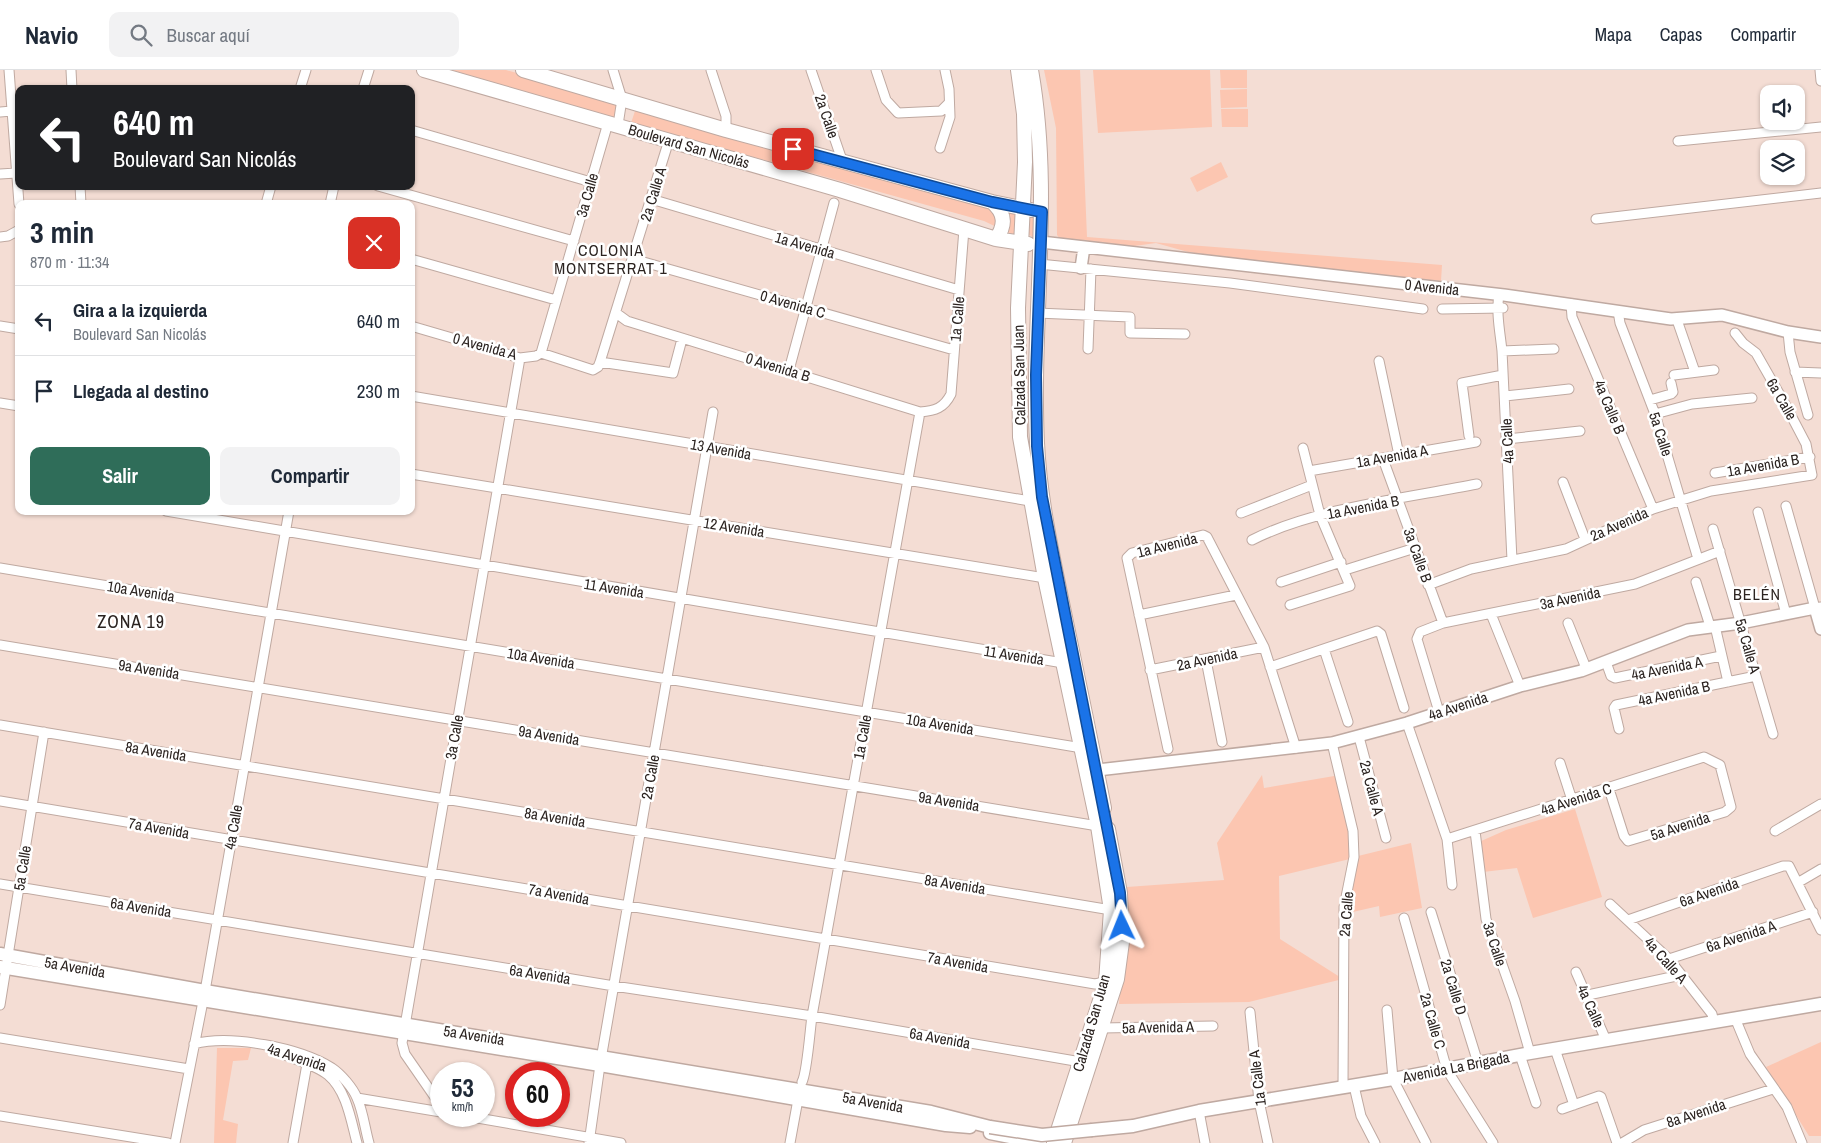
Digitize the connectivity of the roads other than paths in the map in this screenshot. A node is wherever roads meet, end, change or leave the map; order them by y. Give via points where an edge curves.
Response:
1 (9, 70) edge
2 (71, 70) edge
3 (306, 70) edge
4 (369, 70) edge
5 (424, 70) edge
6 (524, 70) edge
7 (613, 70) edge
8 (710, 70) edge
9 (812, 70) edge
10 (876, 70) edge
11 (945, 70) edge
12 (1018, 70) edge
13 (1031, 70) edge
14 (1820, 70) edge
15 (1821, 81) edge
16 (72, 85) edge
17 (301, 85) edge
18 (364, 85) edge
19 (622, 99) junction
20 (948, 104) junction
21 (12, 111) junction
22 (0, 112) edge
23 (613, 124) junction
24 (1821, 127) edge
25 (726, 130) junction
26 (415, 131) edge
27 (670, 140) junction
28 (1678, 141) dead end
29 (940, 148) dead end
30 (15, 158) edge
31 (844, 163) junction
32 (15, 173) edge
33 (0, 174) edge
34 (591, 182) junction
35 (392, 190) edge
36 (1821, 193) edge
37 (651, 199) junction
38 (992, 202) junction
39 (834, 203) dead end
40 (1024, 210) junction
41 (1042, 212) junction
42 (1596, 219) dead end
43 (964, 228) junction
44 (15, 232) edge
45 (0, 237) edge
46 (996, 239) junction
47 (574, 241) junction
48 (1040, 242) junction
49 (1021, 244) junction
50 (1084, 247) junction
51 (823, 250) junction
52 (633, 259) junction
53 (415, 260) edge
54 (1040, 264) junction
55 (1086, 268) junction
56 (959, 290) junction
57 (1501, 295) junction
58 (556, 300) junction
59 (1571, 304) junction
60 (807, 308) junction
61 (1423, 308) dead end
62 (1500, 308) junction
63 (1442, 309) dead end
64 (1618, 311) junction
65 (616, 313) junction
66 (1036, 313) junction
67 (1091, 316) junction
68 (1677, 320) junction
69 (0, 326) edge
70 (415, 327) edge
71 (15, 328) edge
72 (1788, 332) junction
73 (1735, 333) dead end
74 (1185, 334) dead end
75 (1821, 337) edge
76 (682, 338) junction
77 (1088, 349) dead end
78 (1554, 349) dead end
79 (954, 350) junction
80 (1502, 351) junction
81 (541, 353) junction
82 (520, 358) junction
83 (1379, 361) dead end
84 (600, 362) junction
85 (790, 370) junction
86 (1714, 370) dead end
87 (1694, 372) junction
88 (1796, 372) junction
89 (1821, 373) edge
90 (1503, 375) junction
91 (1568, 389) dead end
92 (1505, 396) junction
93 (415, 397) edge
94 (1752, 398) dead end
95 (1650, 400) junction
96 (0, 404) edge
97 (15, 406) edge
98 (713, 412) dead end
99 (920, 412) junction
100 (511, 413) junction
101 (1655, 414) junction
102 (1808, 414) dead end
103 (1580, 431) dead end
104 (1020, 437) junction
105 (1507, 439) junction
106 (707, 446) junction
107 (1303, 448) dead end
108 (1398, 454) junction
109 (1810, 457) junction
110 (1382, 459) junction
111 (1309, 471) junction
112 (1715, 473) dead end
113 (415, 475) edge
114 (1812, 475) joint
115 (1041, 480) junction
116 (908, 481) junction
117 (1562, 482) dead end
118 (1477, 484) dead end
119 (1312, 485) junction
120 (498, 488) junction
121 (1397, 500) junction
122 (1682, 500) junction
123 (1030, 501) junction
124 (1786, 506) dead end
125 (1653, 509) junction
126 (1758, 512) dead end
127 (1241, 513) dead end
128 (189, 515) edge
129 (289, 515) edge
130 (1320, 515) junction
131 (694, 521) junction
132 (1713, 529) dead end
133 (286, 532) junction
134 (1585, 539) junction
135 (1252, 540) dead end
136 (1415, 548) junction
137 (1720, 551) junction
138 (894, 554) junction
139 (1698, 559) junction
140 (1512, 560) junction
141 (484, 566) junction
142 (1343, 566) junction
143 (0, 568) edge
144 (1050, 577) junction
145 (1281, 582) dead end
146 (1696, 582) dead end
147 (1428, 585) junction
148 (1236, 595) junction
149 (681, 599) junction
150 (1290, 605) dead end
151 (1818, 608) edge
152 (271, 613) junction
153 (1491, 614) junction
154 (1786, 614) junction
155 (1139, 615) junction
156 (1442, 623) junction
157 (1568, 623) dead end
158 (1741, 623) junction
159 (1713, 626) junction
160 (1821, 629) edge
161 (880, 633) junction
162 (0, 645) edge
163 (470, 646) junction
164 (1264, 647) junction
165 (1324, 649) junction
166 (1721, 656) junction
167 (1206, 660) junction
168 (1606, 662) junction
169 (1063, 663) junction
170 (1270, 667) junction
171 (1586, 668) junction
172 (1150, 670) junction
173 (1756, 676) junction
174 (667, 679) junction
175 (1728, 682) junction
176 (1520, 686) junction
177 (258, 687) junction
178 (1404, 708) dead end
179 (866, 712) junction
180 (1439, 712) junction
181 (457, 720) junction
182 (1348, 722) dead end
183 (1407, 723) junction
184 (0, 725) edge
185 (1619, 729) dead end
186 (44, 732) junction
187 (1773, 734) dead end
188 (1359, 737) junction
189 (1222, 742) dead end
190 (1332, 743) junction
191 (1087, 746) junction
192 (1296, 748) junction
193 (1168, 749) dead end
194 (654, 753) junction
195 (1560, 763) dead end
196 (244, 766) junction
197 (1092, 771) junction
198 (853, 786) junction
199 (1609, 789) junction
200 (443, 799) junction
201 (1572, 800) junction
202 (0, 801) edge
203 (1821, 804) edge
204 (32, 806) junction
205 (1731, 807) joint
206 (1098, 826) junction
207 (1475, 831) junction
208 (1775, 831) dead end
209 (641, 832) junction
210 (1386, 838) dead end
211 (231, 840) junction
212 (1447, 840) junction
213 (839, 865) junction
214 (1821, 869) edge
215 (430, 873) junction
216 (1799, 882) junction
217 (0, 884) edge
218 (1452, 885) dead end
219 (19, 887) junction
220 (1610, 904) dead end
221 (628, 906) junction
222 (1111, 910) junction
223 (1431, 912) dead end
224 (1813, 912) junction
225 (1404, 918) dead end
226 (216, 920) junction
227 (1628, 920) junction
228 (1821, 930) edge
229 (826, 939) junction
230 (416, 953) junction
231 (4, 954) edge
232 (1669, 959) junction
233 (3, 968) edge
234 (1576, 972) dead end
235 (1681, 975) junction
236 (1111, 981) junction
237 (614, 986) junction
238 (1588, 995) junction
239 (203, 996) junction
240 (1821, 1004) edge
241 (0, 1005) edge
242 (1387, 1010) dead end
243 (1250, 1012) dead end
244 (812, 1016) junction
245 (1735, 1018) junction
246 (1714, 1022) junction
247 (1214, 1026) dead end
248 (1102, 1028) junction
249 (404, 1029) junction
250 (0, 1038) edge
251 (1606, 1040) junction
252 (194, 1044) junction
253 (257, 1044) junction
254 (1555, 1049) junction
255 (1525, 1054) junction
256 (601, 1060) junction
257 (1081, 1062) junction
258 (1478, 1063) junction
259 (307, 1064) junction
260 (189, 1069) junction
261 (1447, 1070) junction
262 (1393, 1079) junction
263 (1348, 1086) junction
264 (1773, 1088) junction
265 (430, 1090) edge
266 (800, 1090) junction
267 (357, 1098) junction
268 (1259, 1101) junction
269 (1536, 1102) dead end
270 (1574, 1105) junction
271 (1562, 1109) dead end
272 (430, 1110) edge
273 (1199, 1110) junction
274 (0, 1116) edge
275 (947, 1120) junction
276 (495, 1122) edge
277 (1059, 1127) junction
278 (1092, 1130) joint
279 (590, 1141) edge
280 (168, 1143) edge
281 (175, 1143) edge
282 (293, 1143) edge
283 (356, 1143) edge
284 (369, 1143) edge
285 (621, 1143) edge
286 (790, 1143) edge
287 (1040, 1143) edge
288 (1054, 1143) edge
289 (1064, 1143) edge
290 (1205, 1143) edge
291 (1268, 1143) edge
292 (1375, 1143) edge
293 (1426, 1143) edge
294 (1493, 1143) edge
295 (1617, 1143) edge
296 (1622, 1143) edge
297 (1802, 1143) edge

1 - 21 street
2 - 16 street
3 - 17 street
4 - 18 street
5 - 23 main road, Boulevard San Nicolás
6 - 19 main road, Boulevard San Nicolás
7 - 19 street, 3a Calle
8 - 25 street via 726,116
9 - 31 street, 2a Calle
10 - 20 street via 886,100 898,112 941,112
11 - 20 street
12 - 40 main road, Calzada San Juan via 1024,114
13 - 41 main road, Calzada San Juan via 1038,118
14 - 15 street
19 - 23 street, 3a Calle
19 - 25 main road, Boulevard San Nicolás
20 - 29 street via 950,117
21 - 22 street
21 - 30 street
23 - 27 main road, Boulevard San Nicolás
23 - 34 street, 3a Calle
24 - 28 street
25 - 31 main road, Boulevard San Nicolás
26 - 34 street
27 - 37 street, 2a Calle A
27 - 43 main road, Boulevard San Nicolás
31 - 38 main road, Boulevard San Nicolás
32 - 33 street
34 - 47 street, 3a Calle
35 - 47 street
36 - 42 street
37 - 51 street, 1a Avenida
37 - 52 street, 2a Calle A
38 - 40 main road, Boulevard San Nicolás
38 - 46 main road via 1002,215 1003,224
39 - 51 street
40 - 41 main road, Boulevard San Nicolás
40 - 49 main road, Calzada San Juan
41 - 48 main road, Calzada San Juan
43 - 46 main road, Boulevard San Nicolás
43 - 56 street, 1a Calle
44 - 45 street
46 - 49 main road, Boulevard San Nicolás
47 - 58 street, 3a Calle
48 - 49 main road, Boulevard San Nicolás
48 - 50 street, 0 Avenida
48 - 54 main road, Calzada San Juan
49 - 104 main road, Calzada San Juan via 1018,308
50 - 55 street
50 - 57 street, 0 Avenida
51 - 56 street, 1a Avenida
51 - 60 street
52 - 60 street, 0 Avenida C
52 - 65 street, 2a Calle A
53 - 58 street
54 - 55 street
54 - 66 main road, Calzada San Juan
55 - 61 street
55 - 67 street
56 - 79 street, 1a Calle
57 - 59 street, 0 Avenida
57 - 62 street, 4a Calle
58 - 81 street, 3a Calle
59 - 64 street, 0 Avenida
59 - 125 street, 4a Calle B via 1572,317
60 - 79 street, 0 Avenida C
60 - 85 street
62 - 63 street
62 - 80 street, 4a Calle
64 - 68 street, 0 Avenida
64 - 95 street, 5a Calle
65 - 76 street, 0 Avenida B via 627,321
65 - 84 street, 2a Calle A
66 - 67 street
66 - 115 main road, Calzada San Juan via 1036,423
67 - 74 street via 1130,317 1130,333
67 - 77 street
68 - 72 street, 0 Avenida via 1722,315
68 - 87 street
69 - 71 street
70 - 82 street, 0 Avenida A
72 - 75 street, 0 Avenida
72 - 88 street
73 - 109 street, 6a Calle via 1762,362
76 - 84 street via 673,373
76 - 85 street, 0 Avenida B
78 - 80 street
79 - 99 street, 1a Calle via 950,394 942,407
80 - 90 street, 4a Calle
81 - 82 street, 0 Avenida A
81 - 84 street via 593,370
82 - 100 street, 3a Calle
83 - 108 street
85 - 99 street, 0 Avenida B
86 - 87 street
87 - 95 street via 1673,379 1671,394
88 - 89 street
88 - 102 street
90 - 92 street, 4a Calle
90 - 108 street, 1a Avenida A via 1462,383 1473,439
91 - 92 street
92 - 105 street, 4a Calle
93 - 100 street, 13 Avenida
94 - 101 street via 1692,404
95 - 101 street, 5a Calle
96 - 97 street
98 - 106 street, 2a Calle
99 - 116 street, 1a Calle
100 - 106 street, 13 Avenida
100 - 120 street, 3a Calle
101 - 122 street, 5a Calle
103 - 105 street
104 - 115 main road via 1027,446 1033,475
104 - 123 main road, Calzada San Juan
105 - 140 street, 4a Calle
106 - 116 street, 13 Avenida
106 - 131 street, 2a Calle
107 - 111 street
108 - 110 street, 1a Avenida A
109 - 112 street, 1a Avenida B
109 - 114 street, 6a Calle
110 - 111 street, 1a Avenida A
110 - 121 street, 3a Calle B
111 - 119 street
113 - 120 street, 12 Avenida
114 - 122 street, 2a Avenida via 1711,491
115 - 144 main road, Calzada San Juan
116 - 123 street, 13 Avenida
116 - 138 street, 1a Calle
117 - 134 street
118 - 121 street, 1a Avenida B
119 - 127 street
119 - 130 street
120 - 131 street, 12 Avenida
120 - 141 street, 3a Calle
121 - 130 street, 1a Avenida B
121 - 136 street, 3a Calle B
122 - 125 street, 2a Avenida
122 - 139 street, 5a Calle
123 - 144 main road, Calzada San Juan
124 - 151 street
125 - 134 street, 2a Avenida
126 - 154 street
128 - 133 street, 11 Avenida
129 - 133 street, 4a Calle
130 - 135 street, 1a Avenida B
130 - 142 street
131 - 138 street, 12 Avenida
131 - 149 street, 2a Calle
132 - 137 street, 5a Calle A
133 - 141 street, 11 Avenida
133 - 152 street, 4a Calle
134 - 140 street, 2a Avenida via 1554,553
136 - 142 street
136 - 147 street, 3a Calle B
137 - 139 street, 3a Avenida
137 - 158 street, 5a Calle A
138 - 144 street, 12 Avenida
138 - 161 street, 1a Calle
139 - 153 street, 3a Avenida via 1636,584
140 - 147 street, 2a Avenida via 1472,569
141 - 149 street, 11 Avenida
141 - 163 street, 3a Calle
142 - 145 street
142 - 150 street via 1350,586
143 - 152 street, 10a Avenida
144 - 169 main road, Calzada San Juan
144 - 191 main road, Calzada San Juan
146 - 159 street
147 - 156 street, 3a Calle B
148 - 155 street
148 - 155 street, 1a Avenida via 1206,536 1129,555
148 - 164 street
149 - 161 street, 11 Avenida
149 - 174 street, 2a Calle
151 - 154 street, 4a Avenida
151 - 160 street
152 - 163 street, 10a Avenida
152 - 177 street, 4a Calle
153 - 156 street, 3a Avenida
153 - 176 street
154 - 158 street, 4a Avenida
155 - 172 street
156 - 180 street, 3a Avenida via 1417,635
157 - 171 street
158 - 159 street, 4a Avenida
158 - 173 street, 5a Calle A
159 - 166 street
159 - 168 street, 4a Avenida via 1688,630
161 - 169 street, 11 Avenida
161 - 179 street, 1a Calle
162 - 177 street, 9a Avenida
163 - 174 street, 10a Avenida
163 - 181 street, 3a Calle
164 - 167 street, 2a Avenida
164 - 170 street
165 - 170 street
165 - 178 street via 1380,632
165 - 182 street
166 - 168 street, 4a Avenida A via 1612,678
166 - 175 street
167 - 172 street, 2a Avenida
167 - 189 street
168 - 171 street, 4a Avenida
169 - 191 main road, Calzada San Juan via 1077,727
170 - 192 street
171 - 176 street, 4a Avenida
172 - 193 street
173 - 175 street, 4a Avenida B
173 - 187 street, 5a Calle A
174 - 179 street, 10a Avenida
174 - 194 street, 2a Calle
175 - 185 street, 4a Avenida B via 1616,705
176 - 180 street, 4a Avenida
177 - 181 street, 9a Avenida
177 - 196 street, 4a Calle
179 - 191 street, 10a Avenida
179 - 198 street, 1a Calle
180 - 183 street, 4a Avenida
181 - 194 street, 9a Avenida
181 - 200 street, 3a Calle
183 - 188 street, 4a Avenida
183 - 212 street
184 - 186 street, 8a Avenida
186 - 196 street, 8a Avenida
186 - 204 street, 5a Calle
188 - 190 street, 4a Avenida
188 - 210 street, 2a Calle A
190 - 192 street, 4a Avenida
190 - 263 street, 2a Calle via 1353,831 1354,857 1344,907
191 - 197 main road, Calzada San Juan
192 - 197 street, 4a Avenida
194 - 198 street, 9a Avenida
194 - 209 street, 2a Calle
195 - 201 street
196 - 200 street, 8a Avenida
196 - 211 street, 4a Calle
197 - 206 main road, Calzada San Juan
197 - 236 main road, Calzada San Juan via 1120,893 1122,942
198 - 206 street, 9a Avenida
198 - 213 street, 1a Calle
199 - 201 street, 4a Avenida C
199 - 205 street, 4a Avenida C via 1704,756 1720,764
199 - 205 street, 5a Avenida via 1628,841 1725,812
200 - 209 street, 8a Avenida
200 - 215 street, 3a Calle
201 - 207 street, 4a Avenida C
202 - 204 street, 7a Avenida
203 - 208 street
204 - 211 street, 7a Avenida
204 - 219 street, 5a Calle
206 - 222 main road, Calzada San Juan
207 - 212 street, 4a Avenida C
207 - 255 street, 3a Calle via 1486,919 1515,1001
209 - 213 street, 8a Avenida
209 - 221 street, 2a Calle
211 - 215 street, 7a Avenida
211 - 226 street, 4a Calle
212 - 218 street
213 - 222 street, 8a Avenida
213 - 229 street, 1a Calle
214 - 216 street
215 - 221 street, 7a Avenida
215 - 230 street, 3a Calle
216 - 224 street
216 - 227 street, 6a Avenida via 1789,866 1783,866
217 - 219 street, 6a Avenida
219 - 226 street, 6a Avenida
219 - 231 street, 5a Calle
220 - 227 street, 4a Calle A
221 - 229 street, 7a Avenida
221 - 237 street, 2a Calle
222 - 236 main road, Calzada San Juan
223 - 258 street, 2a Calle D
224 - 228 street
224 - 232 street, 6a Avenida A
225 - 261 street, 2a Calle C
226 - 230 street, 6a Avenida
226 - 239 street, 4a Calle
227 - 232 street, 4a Calle A
229 - 236 street, 7a Avenida via 1095,984
229 - 244 street, 1a Calle
230 - 237 street, 6a Avenida
230 - 249 street, 3a Calle
231 - 233 street, 5a Calle
231 - 239 main road, 5a Avenida
232 - 235 street, 4a Calle A
233 - 239 main road, 5a Avenida
233 - 241 street, 5a Calle
234 - 238 street, 4a Calle
235 - 238 street
235 - 246 street, 4a Calle A via 1712,1014
236 - 248 main road, Calzada San Juan
236 - 257 main road, Calzada San Juan
237 - 244 street, 6a Avenida
237 - 256 street, 2a Calle
238 - 251 street, 4a Calle
239 - 249 main road, 5a Avenida
239 - 252 street, 4a Calle
240 - 245 main road, Avenida La Brigada
242 - 262 street
243 - 268 street, 1a Calle A
244 - 257 street, 6a Avenida
244 - 266 street, 1a Calle via 805,1076
245 - 246 main road, Avenida La Brigada
245 - 264 street via 1750,1054
246 - 251 main road, Avenida La Brigada
247 - 248 street, 5a Avenida A
248 - 289 main road, Calzada San Juan
249 - 256 main road, 5a Avenida
249 - 265 street, 3a Calle via 402,1043 406,1054
250 - 260 street
251 - 254 main road, Avenida La Brigada
252 - 253 street, 4a Avenida via 218,1040
252 - 260 street, 4a Calle
253 - 259 street, 4a Avenida
253 - 267 street, 4a Avenida via 309,1058 333,1069
254 - 255 main road, Avenida La Brigada
254 - 270 street
255 - 258 main road, Avenida La Brigada
255 - 269 street, 3a Calle
256 - 266 main road, 5a Avenida
256 - 279 street, 2a Calle
257 - 277 main road, Calzada San Juan
258 - 261 main road, Avenida La Brigada
259 - 282 street
259 - 283 street, 4a Avenida via 328,1075 337,1086 346,1103
260 - 281 street, 4a Calle
261 - 262 main road, Avenida La Brigada
261 - 294 street, 2a Calle C
262 - 263 main road, Avenida La Brigada
262 - 293 street
263 - 268 main road, Avenida La Brigada
263 - 292 street
264 - 296 street, 8a Avenida via 1644,1130
264 - 297 street via 1787,1107
266 - 275 main road, 5a Avenida
266 - 286 street, 1a Calle
267 - 272 street
267 - 284 street
268 - 273 main road, Avenida La Brigada
268 - 291 street, 1a Calle A
270 - 271 street
270 - 295 street via 1599,1096
273 - 278 main road, Avenida La Brigada via 1133,1126
273 - 290 street
274 - 280 street
275 - 277 main road, 5a Avenida via 1026,1131 1048,1132
275 - 278 main road, 5a Avenida, bridge via 1032,1135
275 - 287 main road, 5a Avenida
276 - 279 street
277 - 288 main road, Calzada San Juan
279 - 285 street

